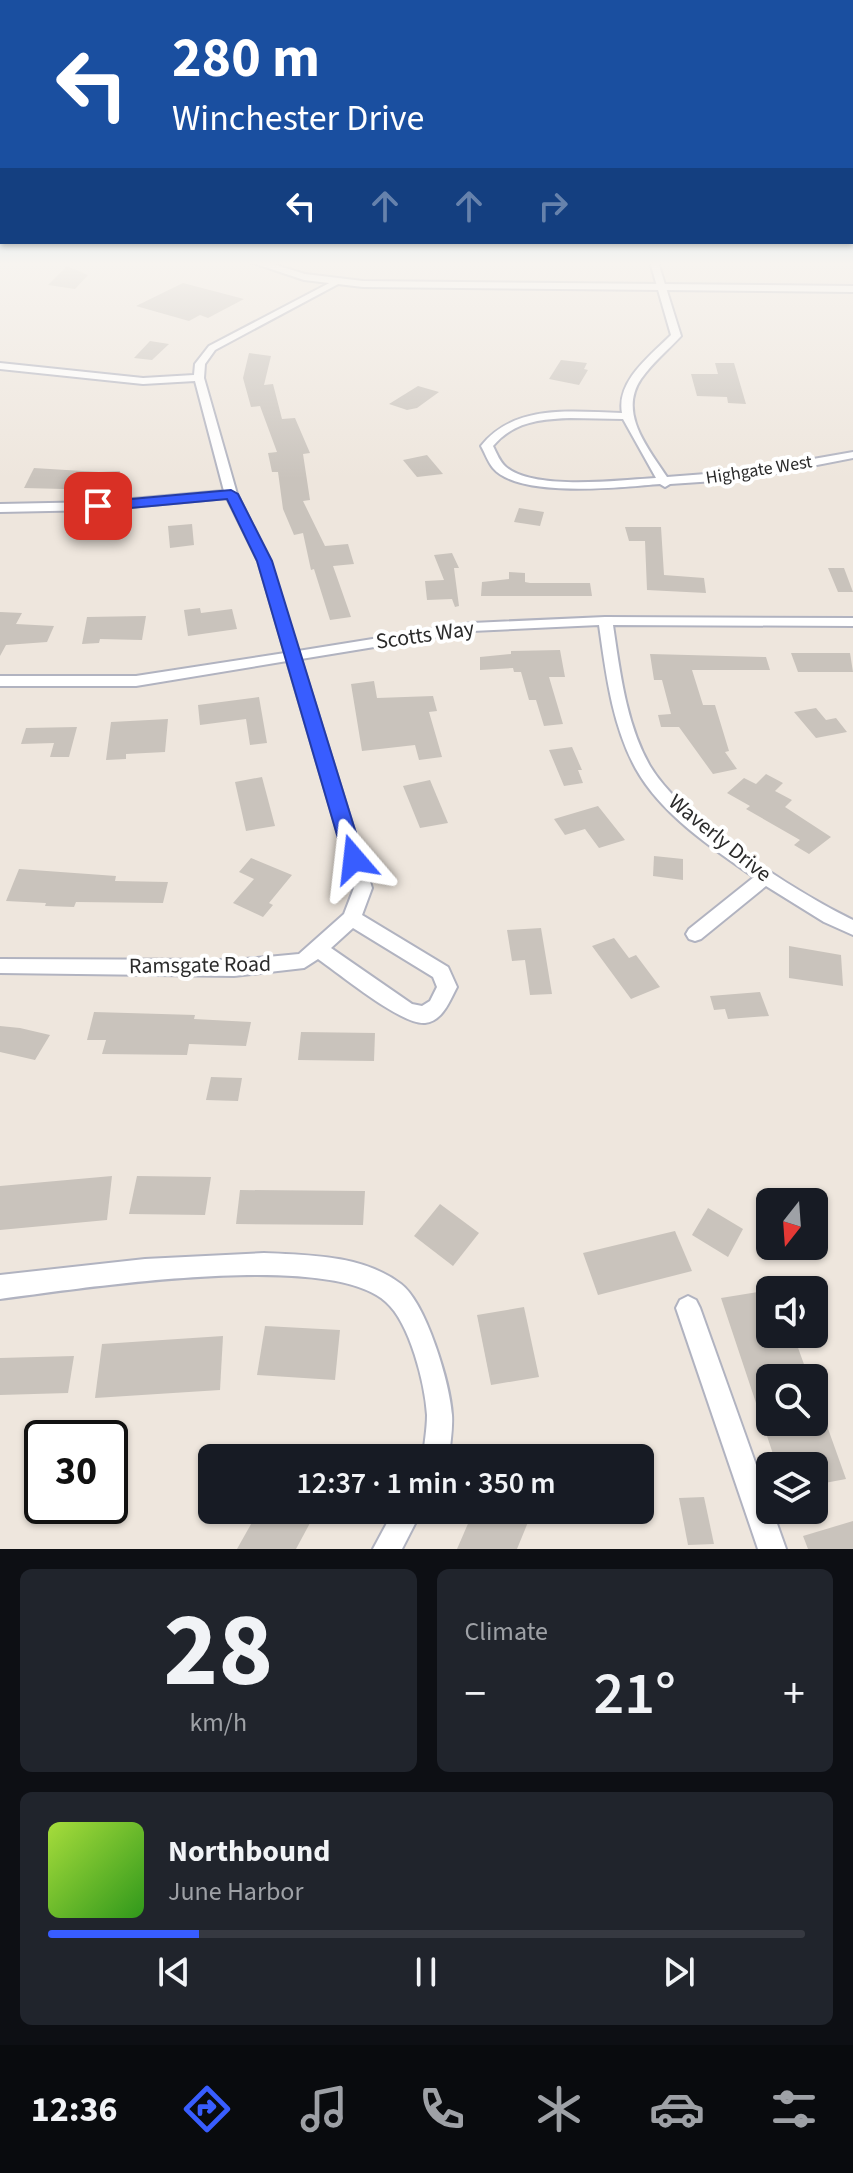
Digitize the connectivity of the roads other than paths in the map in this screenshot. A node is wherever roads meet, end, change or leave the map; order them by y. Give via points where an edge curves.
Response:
1 (238, 334) edge
2 (675, 334) edge
3 (0, 366) edge
4 (199, 378) junction
5 (627, 416) junction
6 (853, 455) edge
7 (665, 483) junction
8 (231, 494) junction
9 (0, 508) edge
10 (605, 621) junction
11 (853, 622) edge
12 (292, 655) junction
13 (0, 681) edge
14 (766, 877) junction
15 (352, 918) junction
16 (853, 928) edge
17 (695, 934) dead end
18 (318, 949) junction
19 (0, 966) edge
20 (0, 1287) edge
21 (688, 1308) dead end
22 (437, 1444) edge
23 (401, 1524) edge
24 (387, 1549) edge
25 (772, 1549) edge

1 - 4 street via 212,348 200,364
2 - 5 street via 630,383
3 - 4 street via 143,381
4 - 8 street
5 - 7 street
5 - 7 street, Highgate West via 524,420 498,430 487,446 498,467 534,482
6 - 7 street, Highgate West
8 - 9 street
8 - 12 street via 264,561
10 - 11 street, Scotts Way
10 - 12 street, Scotts Way via 472,627
10 - 14 street, Waverly Drive via 620,712 645,771 679,810
12 - 13 street, Scotts Way via 136,681
12 - 15 street, Ramsgate Road via 363,888
14 - 16 street, Waverly Drive
14 - 17 street
15 - 18 street, Ramsgate Road
15 - 18 street via 441,972 447,987 437,1007 424,1015 406,1010
18 - 19 street, Ramsgate Road via 304,961 234,968
20 - 22 street via 274,1263 334,1267 365,1276 394,1293 421,1339 439,1411
21 - 25 street
23 - 24 street

